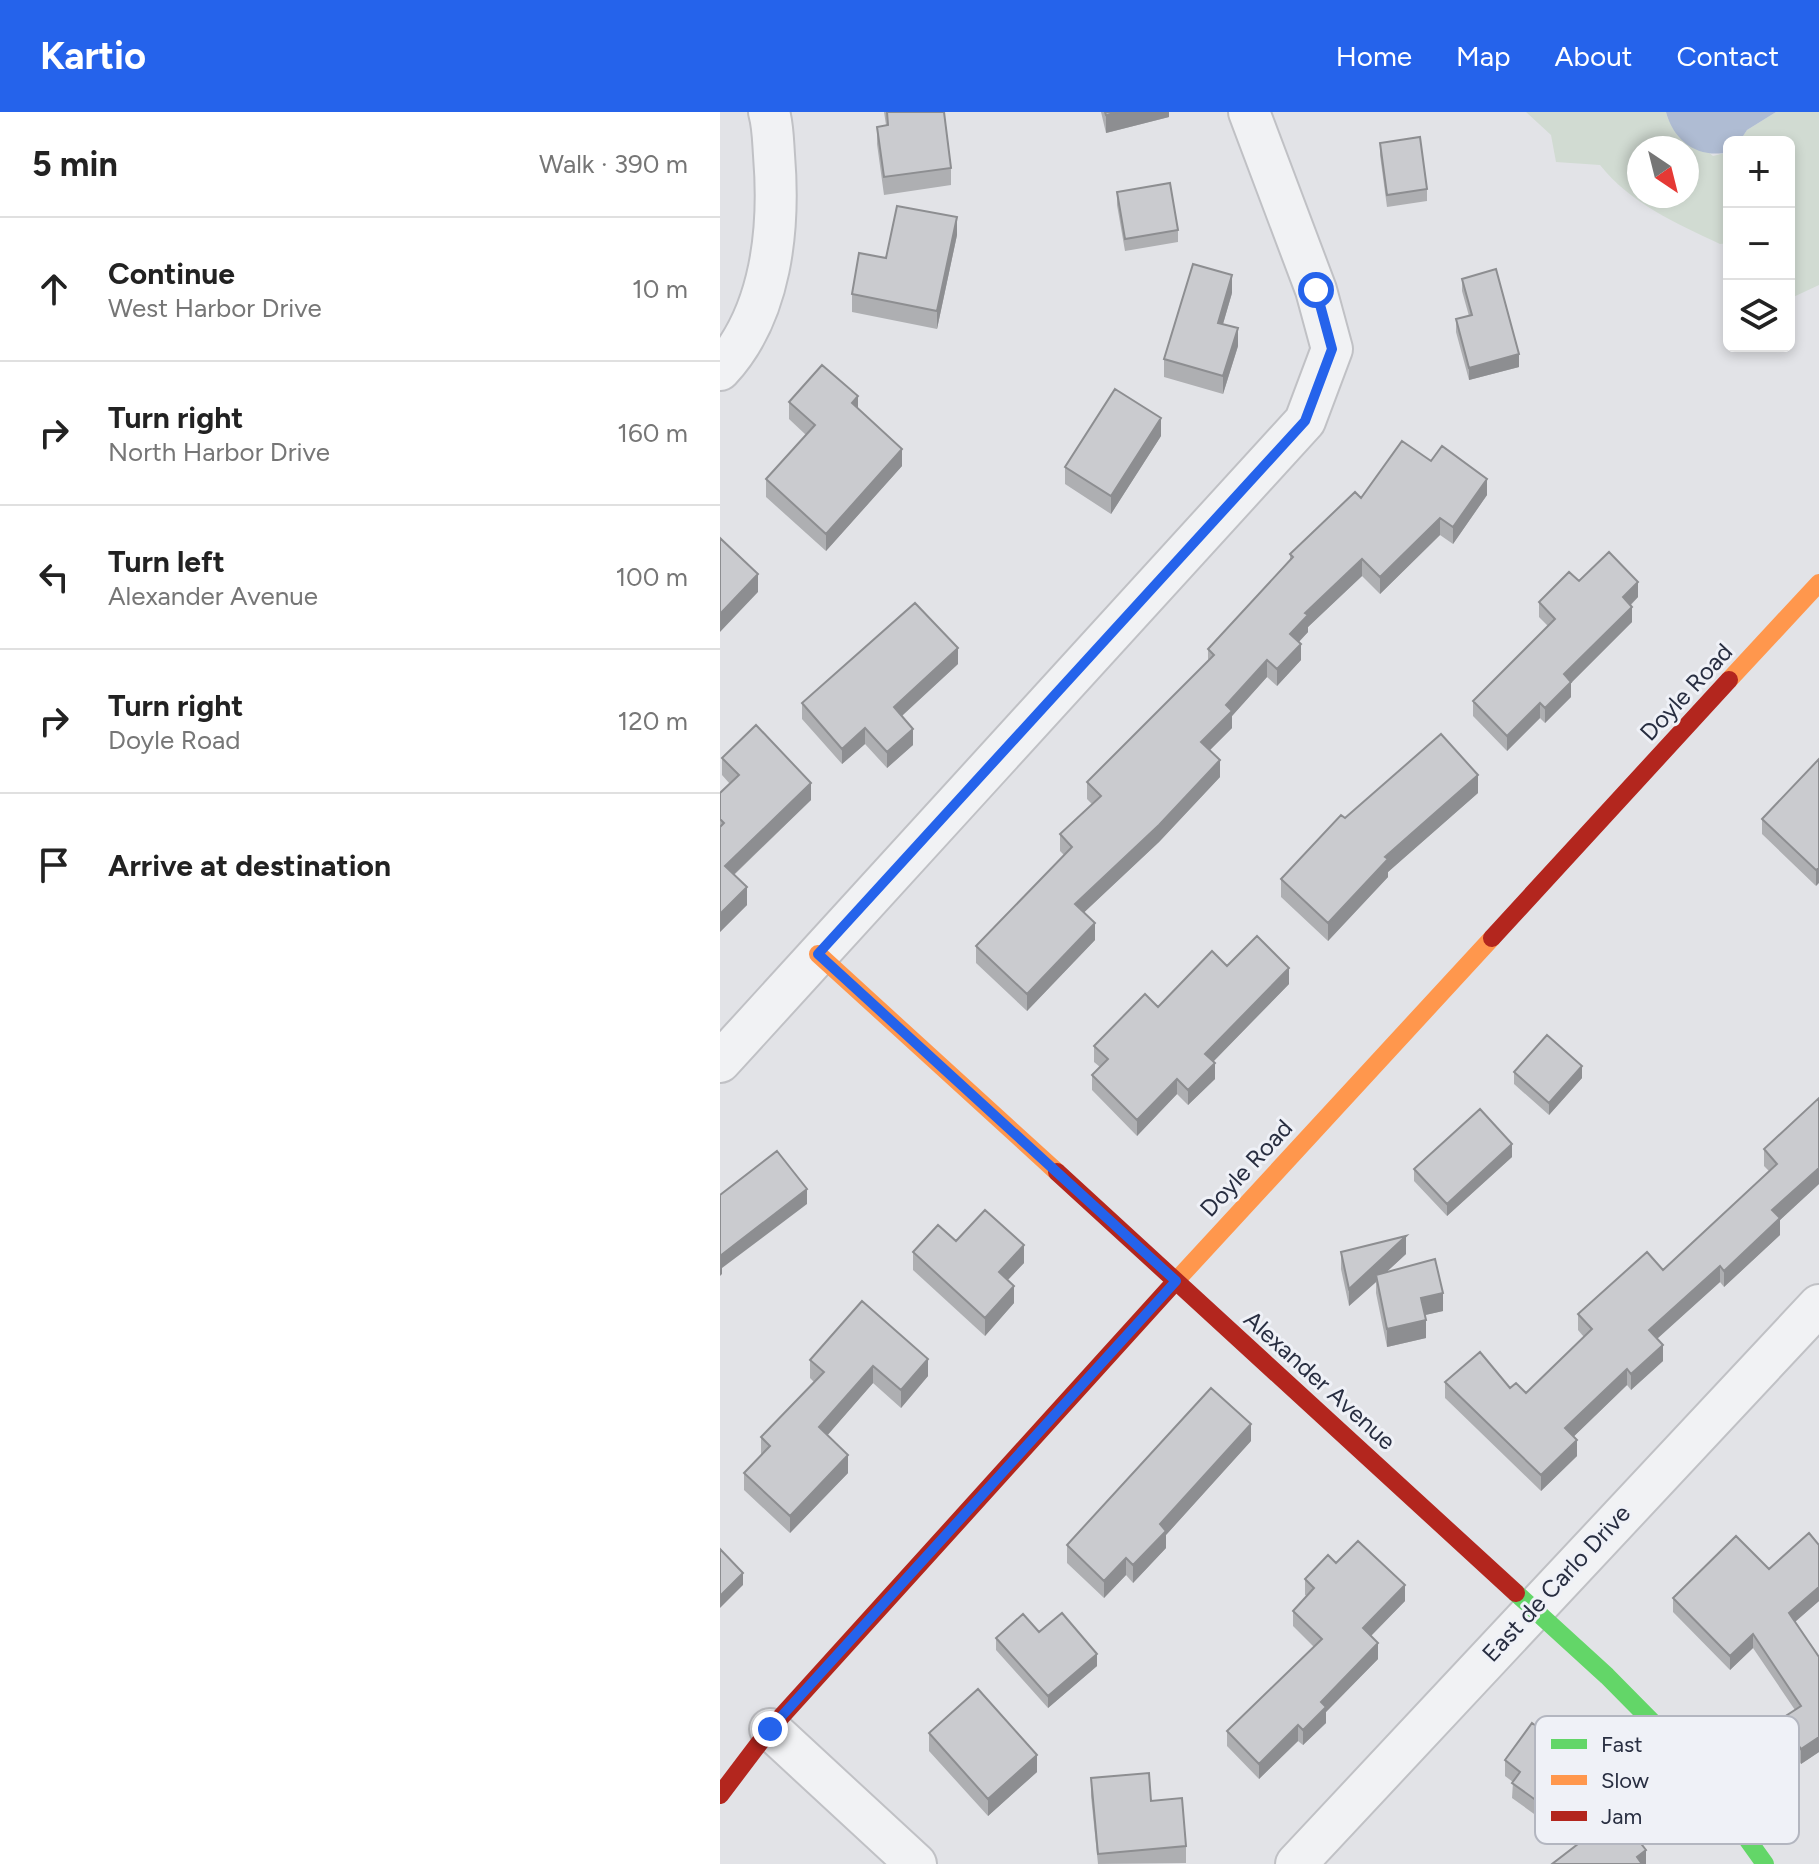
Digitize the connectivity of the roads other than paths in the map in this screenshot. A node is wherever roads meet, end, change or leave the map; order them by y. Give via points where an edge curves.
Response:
1 (769, 112) edge
2 (1249, 112) edge
3 (720, 370) edge
4 (1819, 583) edge
5 (818, 954) junction
6 (720, 1062) edge
7 (1176, 1281) junction
8 (1819, 1305) edge
9 (1533, 1607) junction
10 (1645, 1716) edge
11 (770, 1729) junction
12 (720, 1795) edge
13 (1751, 1844) edge
14 (916, 1864) edge
15 (1296, 1864) edge
16 (1765, 1864) edge

1 - 3 street via 777,196 770,271 739,350
2 - 5 street via 1316,290 1332,349 1305,421
4 - 7 main road, Doyle Road
5 - 6 street
5 - 7 main road, Alexander Avenue
7 - 9 main road, Alexander Avenue
7 - 11 main road, Doyle Road
8 - 9 street, East de Carlo Drive
9 - 10 main road, Alexander Avenue
9 - 15 street, East de Carlo Drive
11 - 12 main road, Doyle Road
11 - 14 street
13 - 16 main road, Alexander Avenue

